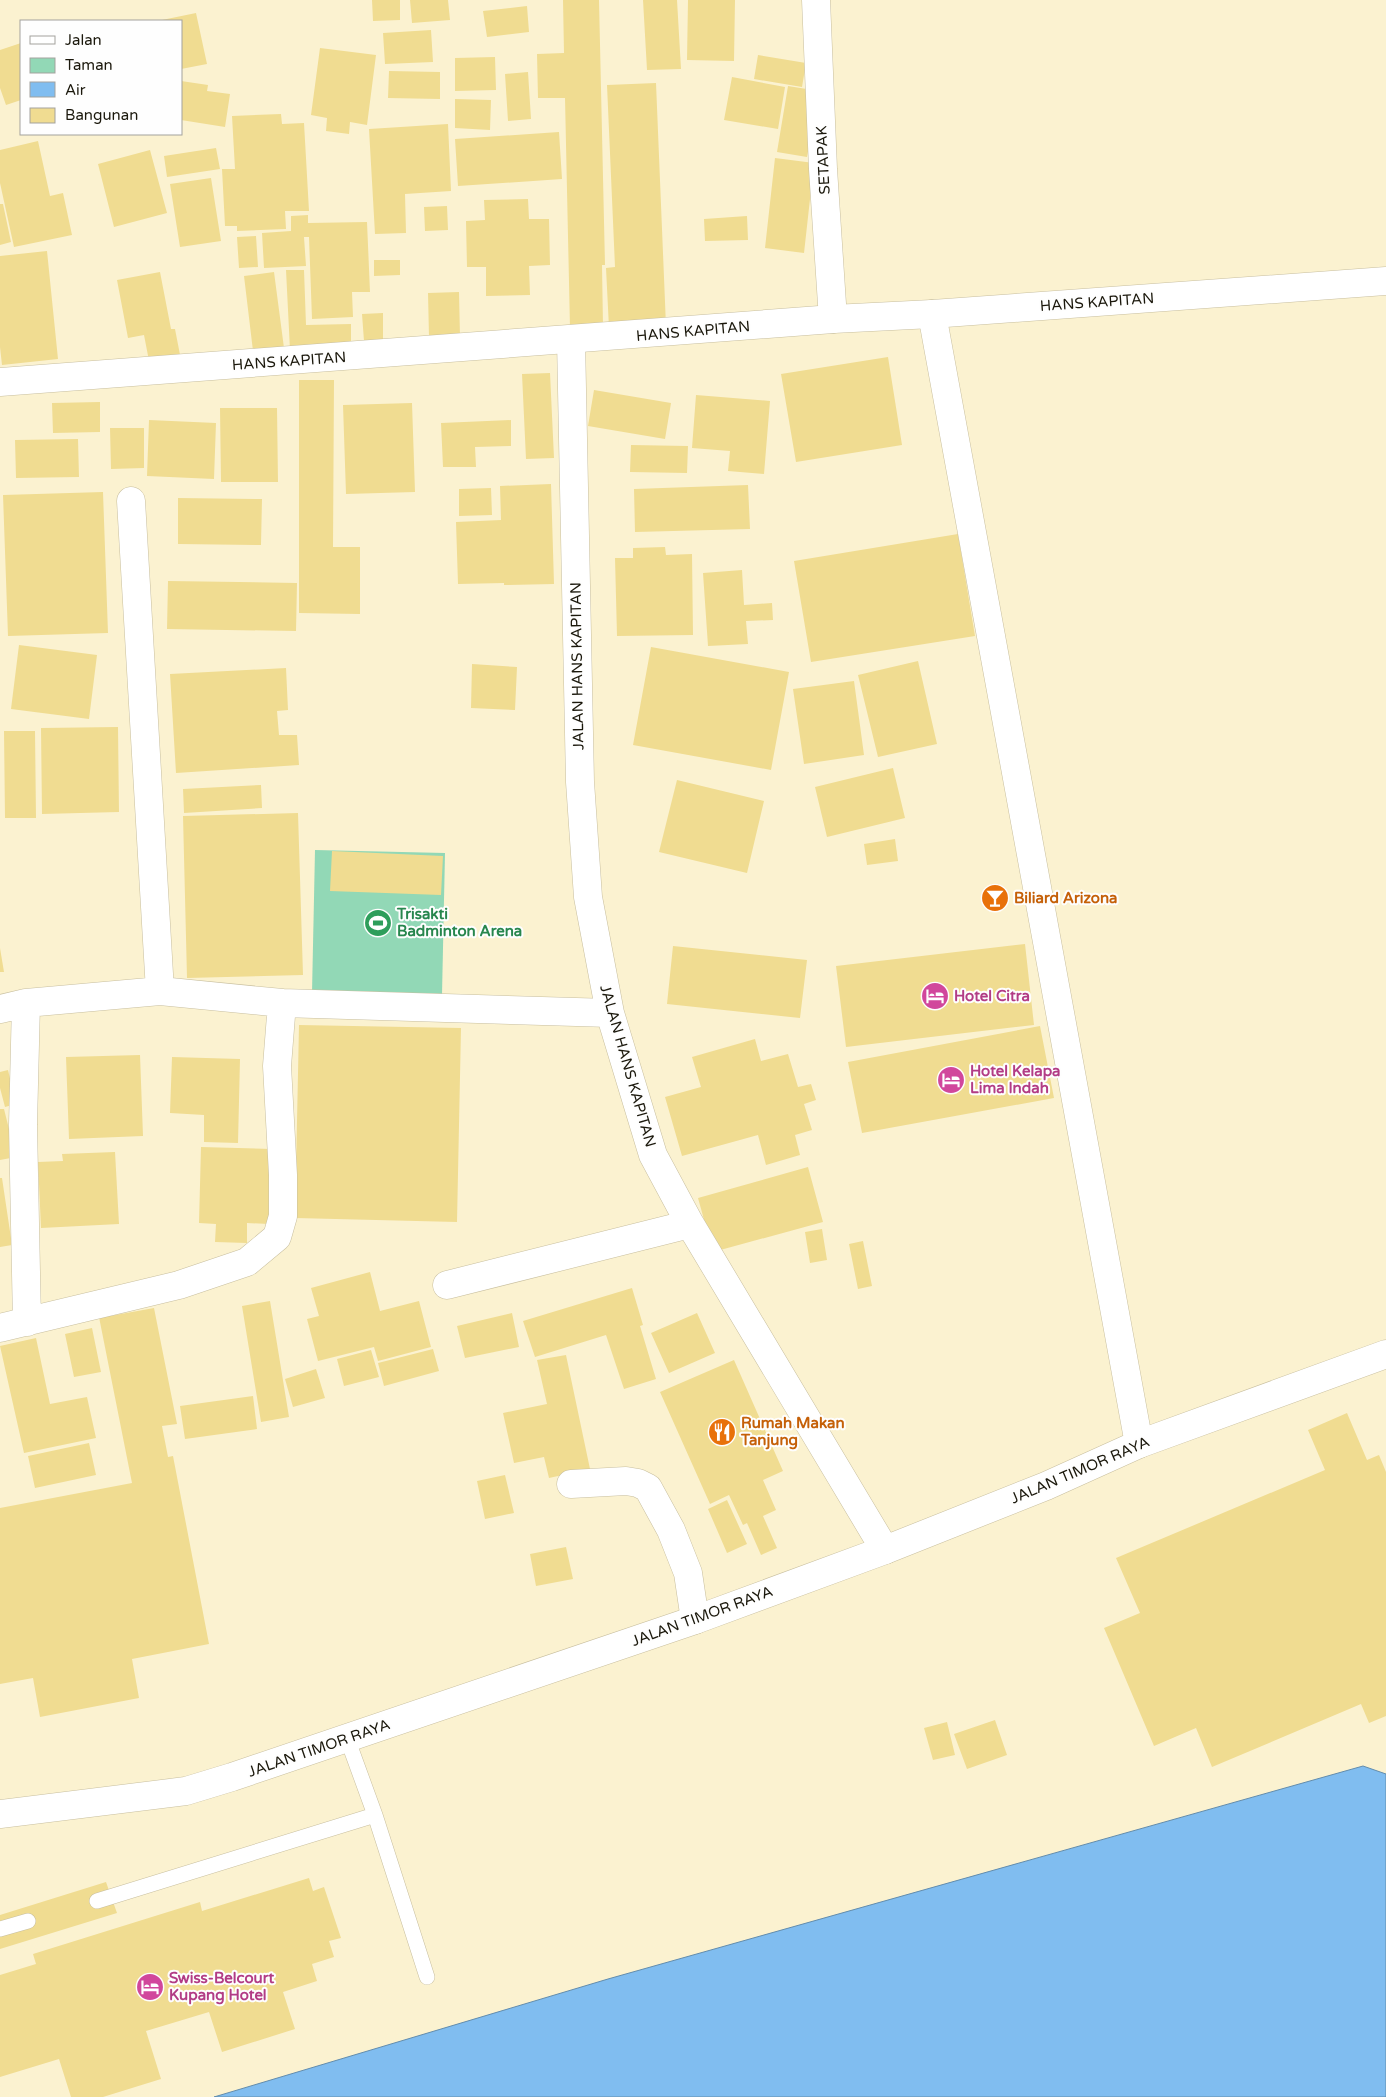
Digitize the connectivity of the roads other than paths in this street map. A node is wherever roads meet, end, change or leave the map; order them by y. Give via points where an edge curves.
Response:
1 (816, 0) edge
2 (1386, 281) edge
3 (932, 314) junction
4 (833, 320) junction
5 (571, 340) junction
6 (0, 382) edge
7 (131, 501) dead end
8 (160, 991) junction
9 (282, 1003) junction
10 (13, 1006) edge
11 (610, 1013) junction
12 (690, 1224) junction
13 (447, 1285) dead end
14 (27, 1322) junction
15 (0, 1328) edge
16 (1386, 1354) edge
17 (1139, 1444) junction
18 (571, 1484) dead end
19 (885, 1550) junction
20 (695, 1620) junction
21 (347, 1738) junction
22 (0, 1814) edge
23 (375, 1814) junction
24 (97, 1901) dead end
25 (28, 1921) dead end
26 (0, 1929) edge
27 (427, 1977) dead end

1 - 4 main road, SETAPAK
2 - 3 main road, HANS KAPITAN
3 - 4 main road, HANS KAPITAN
3 - 17 main road
4 - 5 main road, HANS KAPITAN
5 - 6 main road, HANS KAPITAN
5 - 11 main road, JALAN HANS KAPITAN via 580,782 588,897
7 - 8 main road
8 - 9 main road
8 - 10 main road
9 - 11 main road
9 - 14 main road via 277,1066 283,1216 277,1237 247,1262 179,1284
10 - 14 main road via 23,1124
11 - 12 main road, JALAN HANS KAPITAN via 653,1155
12 - 13 main road
12 - 19 main road, JALAN HANS KAPITAN
14 - 15 main road
16 - 17 main road, JALAN TIMOR RAYA
17 - 19 main road, JALAN TIMOR RAYA via 1046,1486
18 - 20 main road via 626,1481 648,1488 671,1530 688,1573
19 - 20 main road, JALAN TIMOR RAYA
20 - 21 main road, JALAN TIMOR RAYA
21 - 22 main road, JALAN TIMOR RAYA via 186,1791
21 - 23 lane
23 - 24 lane
23 - 27 lane
25 - 26 lane

